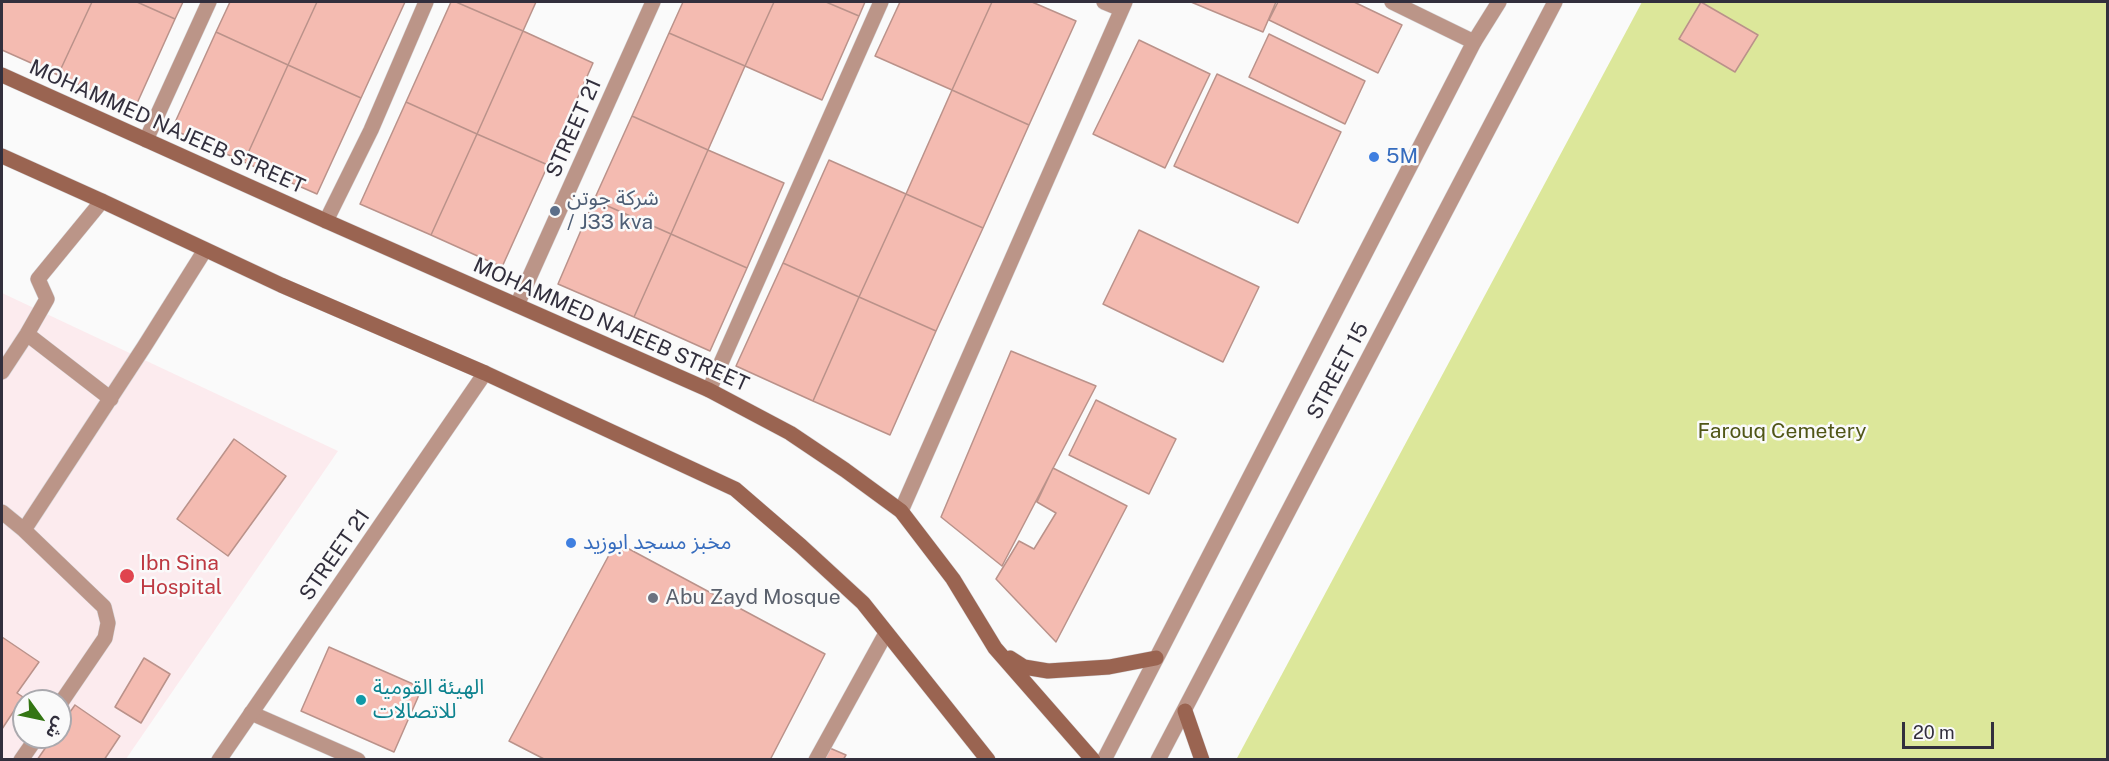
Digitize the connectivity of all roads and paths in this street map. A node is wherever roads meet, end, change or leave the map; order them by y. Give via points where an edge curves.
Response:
1 (208, 2) edge
2 (426, 2) edge
3 (653, 2) edge
4 (881, 2) edge
5 (1104, 2) edge
6 (1392, 2) edge
7 (1499, 2) edge
8 (1555, 2) edge
9 (1123, 5) edge
10 (1474, 42) junction
11 (2, 75) edge
12 (146, 140) junction
13 (2, 156) edge
14 (102, 201) junction
15 (326, 221) junction
16 (205, 250) junction
17 (518, 305) junction
18 (27, 334) junction
19 (2, 372) edge
20 (485, 374) junction
21 (709, 390) junction
22 (111, 399) junction
23 (902, 511) junction
24 (2, 512) edge
25 (24, 530) junction
26 (886, 633) junction
27 (995, 648) junction
28 (1156, 658) junction
29 (70, 689) edge
30 (1185, 711) junction
31 (251, 713) junction
32 (970, 735) junction
33 (219, 759) edge
34 (358, 759) edge
35 (816, 759) edge
36 (981, 759) edge
37 (988, 759) edge
38 (1093, 759) edge
39 (1104, 759) edge
40 (1158, 759) edge
41 (1202, 759) edge

1 - 12 street
2 - 15 street via 371,130
3 - 17 street, STREET 21
4 - 21 street
5 - 9 street
6 - 10 street
7 - 10 street, STREET 15
8 - 30 street, STREET 15
9 - 23 street
10 - 28 street, STREET 15
11 - 12 main road, MOHAMMED NAJEEB STREET
12 - 15 main road, MOHAMMED NAJEEB STREET
13 - 14 main road
14 - 16 main road
14 - 18 street via 38,279 47,299
15 - 17 main road, MOHAMMED NAJEEB STREET
16 - 20 main road
16 - 22 street
17 - 21 main road, MOHAMMED NAJEEB STREET
18 - 19 street
18 - 22 street
20 - 26 main road via 735,489 862,603
20 - 31 street, STREET 21
21 - 23 main road, MOHAMMED NAJEEB STREET via 790,433
22 - 25 street
23 - 27 main road, MOHAMMED NAJEEB STREET via 953,579
24 - 25 street
25 - 29 street via 104,607 108,623 105,638
26 - 32 main road
26 - 35 street
27 - 28 main road via 1024,667 1048,671 1109,667
27 - 38 main road, MOHAMMED NAJEEB STREET
28 - 39 street, STREET 15
30 - 40 street, STREET 15
30 - 41 main road
31 - 33 street, STREET 21
31 - 34 street
32 - 36 main road
32 - 37 main road

